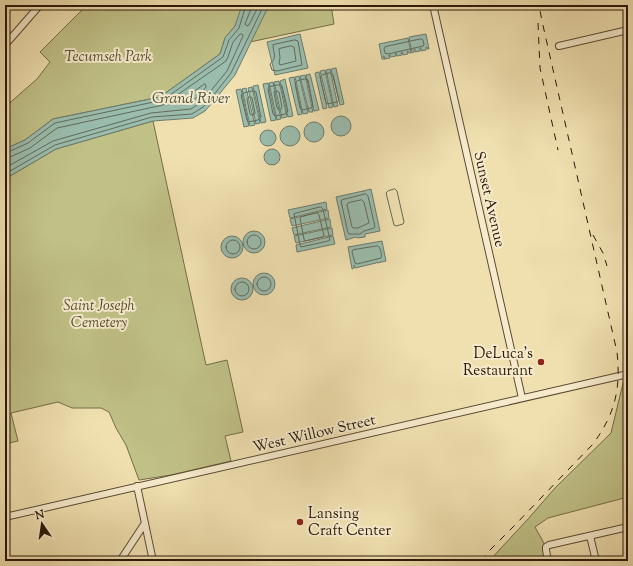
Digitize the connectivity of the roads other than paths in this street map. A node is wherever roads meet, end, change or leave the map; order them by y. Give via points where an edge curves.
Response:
1 (40, 5) edge
2 (433, 5) edge
3 (628, 30) edge
4 (5, 45) edge
5 (559, 46) dead end
6 (628, 374) edge
7 (522, 398) junction
8 (137, 486) junction
9 (5, 517) edge
10 (144, 522) junction
11 (628, 528) edge
12 (590, 536) junction
13 (120, 561) edge
14 (153, 561) edge
15 (548, 561) edge
16 (596, 561) edge

1 - 4 street
2 - 7 street, Sunset Avenue
3 - 5 street
6 - 7 street, West Willow Street
7 - 8 street, West Willow Street
8 - 9 street, West Willow Street
8 - 10 street
10 - 13 street
10 - 14 street
11 - 12 street
12 - 15 street via 546,547
12 - 16 street

